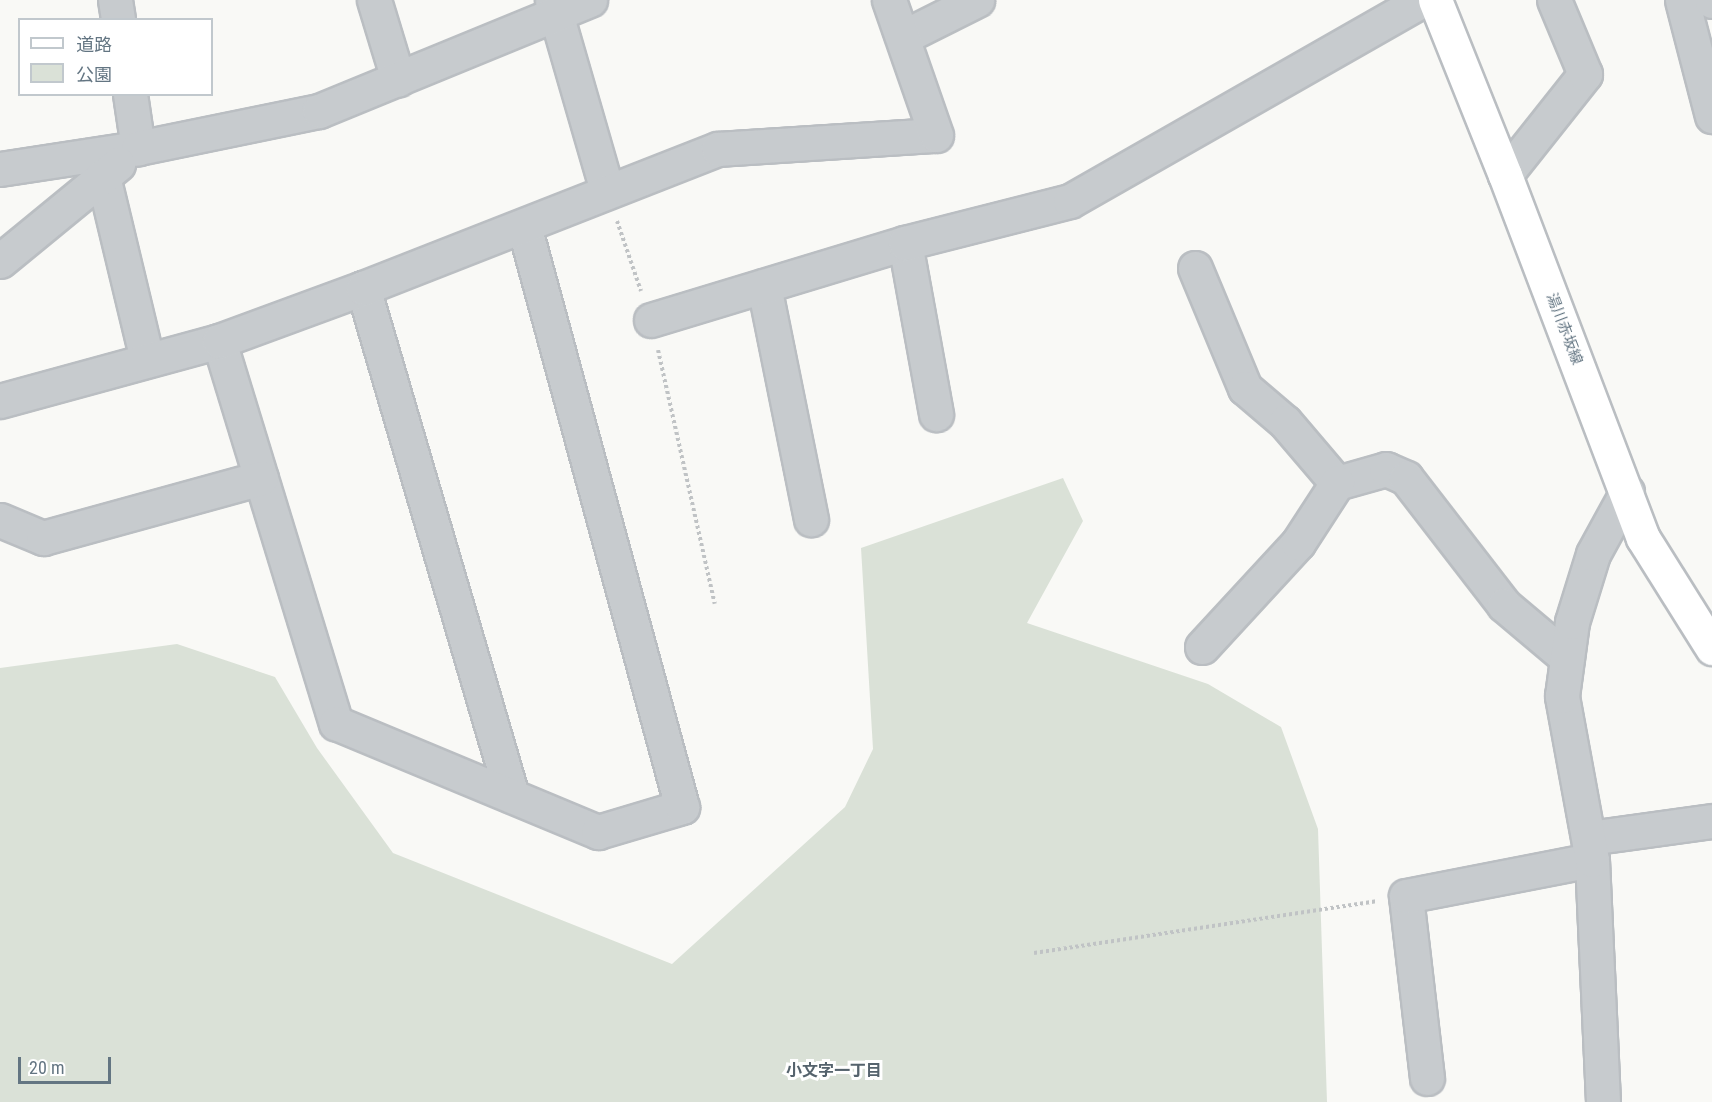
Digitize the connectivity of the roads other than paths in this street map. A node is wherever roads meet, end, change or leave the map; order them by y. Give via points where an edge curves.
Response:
1 (115, 0) edge
2 (374, 0) edge
3 (590, 0) edge
4 (889, 0) edge
5 (977, 0) edge
6 (1422, 0) edge
7 (1435, 0) edge
8 (1554, 0) edge
9 (1682, 0) edge
10 (555, 8) edge
11 (118, 18) edge
12 (903, 37) junction
13 (398, 79) junction
14 (130, 96) edge
15 (1712, 116) edge
16 (138, 148) junction
17 (0, 169) edge
18 (1505, 175) junction
19 (103, 176) junction
20 (607, 191) junction
21 (524, 226) junction
22 (905, 243) junction
23 (0, 261) edge
24 (1195, 268) dead end
25 (764, 286) junction
26 (363, 288) junction
27 (651, 320) road end
28 (219, 341) junction
29 (147, 359) junction
30 (0, 401) edge
31 (936, 414) dead end
32 (261, 478) junction
33 (1337, 483) junction
34 (1626, 492) junction
35 (811, 519) dead end
36 (0, 520) edge
37 (1202, 647) dead end
38 (1712, 648) edge
39 (1567, 658) junction
40 (512, 796) junction
41 (1712, 821) edge
42 (1591, 849) junction
43 (1427, 1078) dead end
44 (1603, 1102) edge

1 - 11 street
2 - 13 street
3 - 10 street
4 - 12 street
5 - 12 street
6 - 22 street via 1070,201
7 - 18 main road, 湯川赤坂線
8 - 18 street via 1585,74
9 - 15 street
10 - 13 street
10 - 20 street
12 - 20 street via 936,135 718,149
13 - 16 street via 319,111
14 - 16 street
16 - 17 street
16 - 19 street
18 - 34 main road, 湯川赤坂線
19 - 23 street
19 - 29 street
20 - 21 street
21 - 26 street
21 - 40 street via 682,807 598,832
22 - 25 street
22 - 31 street
24 - 33 street via 1245,388 1285,422
25 - 27 street
25 - 35 street
26 - 28 street
26 - 40 street
28 - 29 street
28 - 32 street
29 - 30 street
32 - 36 street via 43,538
32 - 40 street via 336,723
33 - 37 street via 1298,543
33 - 39 street via 1386,469 1406,478 1504,605
34 - 38 main road, 湯川赤坂線 via 1643,538
34 - 39 street via 1593,554 1572,622
39 - 42 street via 1562,696
41 - 42 street
42 - 43 street via 1406,896
42 - 44 street

